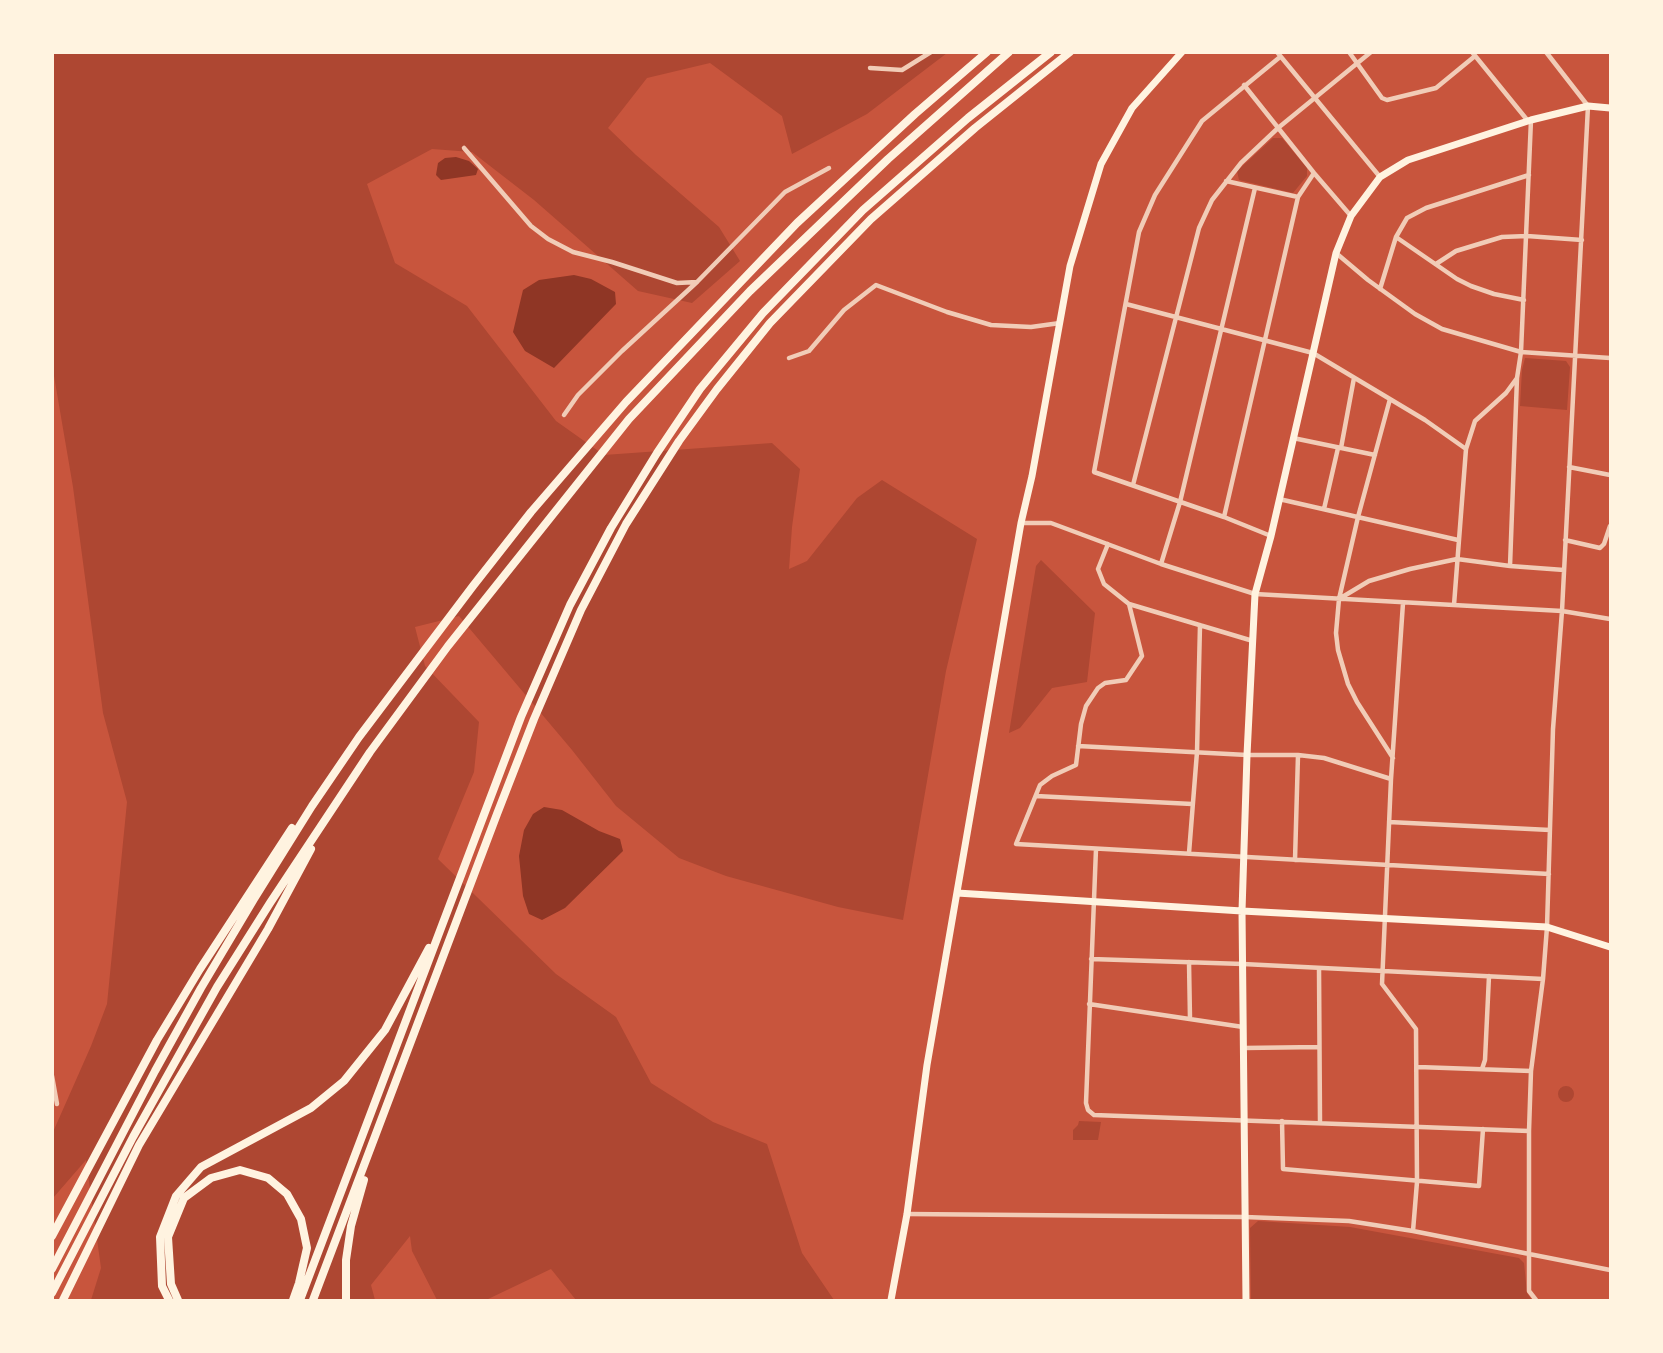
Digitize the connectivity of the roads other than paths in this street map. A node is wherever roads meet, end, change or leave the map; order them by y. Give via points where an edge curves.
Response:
1 (931, 52) edge
2 (987, 52) edge
3 (1009, 52) edge
4 (1051, 52) edge
5 (1070, 52) edge
6 (1182, 52) edge
7 (1349, 52) edge
8 (1371, 52) edge
9 (1546, 52) edge
10 (1474, 54) edge
11 (1279, 55) edge
12 (1357, 64) junction
13 (870, 68) dead end
14 (1244, 85) junction
15 (1316, 99) junction
16 (1588, 106) junction
17 (1611, 108) edge
18 (1530, 121) junction
19 (1278, 129) junction
20 (464, 148) dead end
21 (828, 168) dead end
22 (1314, 173) junction
23 (1529, 175) junction
24 (1380, 177) junction
25 (1226, 181) junction
26 (1255, 188) junction
27 (1298, 197) junction
28 (1351, 216) junction
29 (1527, 236) junction
30 (1396, 237) junction
31 (1582, 240) junction
32 (1336, 253) junction
33 (1436, 264) junction
34 (697, 282) junction
35 (1380, 289) junction
36 (1524, 300) junction
37 (1126, 304) junction
38 (1176, 316) junction
39 (1060, 323) junction
40 (1221, 328) junction
41 (1265, 340) junction
42 (1521, 352) junction
43 (1313, 353) junction
44 (1576, 357) junction
45 (789, 358) dead end
46 (1611, 358) edge
47 (1354, 378) junction
48 (1517, 378) junction
49 (1390, 399) junction
50 (564, 415) dead end
51 (1293, 438) junction
52 (1339, 448) junction
53 (1466, 449) junction
54 (1375, 455) junction
55 (1569, 467) junction
56 (1611, 475) edge
57 (1133, 485) junction
58 (1279, 499) junction
59 (1180, 502) junction
60 (1323, 509) junction
61 (1224, 517) junction
62 (1358, 517) junction
63 (1021, 523) junction
64 (1611, 526) edge
65 (1271, 536) junction
66 (1458, 540) junction
67 (1565, 540) junction
68 (1108, 544) junction
69 (1457, 559) junction
70 (1161, 564) junction
71 (1510, 566) junction
72 (1564, 570) junction
73 (1255, 594) junction
74 (1338, 600) junction
75 (1403, 603) junction
76 (1129, 604) junction
77 (1454, 605) junction
78 (1562, 611) junction
79 (1611, 619) edge
80 (1200, 625) junction
81 (1253, 642) junction
82 (1078, 746) junction
83 (1197, 752) junction
84 (1247, 755) junction
85 (1298, 755) junction
86 (1393, 758) junction
87 (332, 776) junction
88 (1391, 779) junction
89 (1036, 796) junction
90 (1192, 804) junction
91 (332, 809) junction
92 (1389, 822) junction
93 (1551, 830) junction
94 (1096, 849) junction
95 (1189, 853) junction
96 (1245, 856) junction
97 (1295, 860) junction
98 (1386, 866) junction
99 (1549, 874) junction
100 (957, 893) junction
101 (1094, 902) junction
102 (1242, 911) junction
103 (1384, 917) junction
104 (444, 918) junction
105 (1546, 927) junction
106 (1611, 947) edge
107 (1091, 959) junction
108 (1189, 962) junction
109 (1243, 964) junction
110 (1319, 968) junction
111 (1382, 972) junction
112 (1489, 976) junction
113 (1543, 979) junction
114 (1089, 1004) junction
115 (1190, 1019) junction
116 (1243, 1027) junction
117 (1319, 1047) junction
118 (1244, 1048) junction
119 (1418, 1067) junction
120 (1482, 1069) junction
121 (1531, 1071) junction
122 (52, 1076) edge
123 (57, 1104) dead end
124 (1244, 1120) junction
125 (1282, 1121) junction
126 (1320, 1123) junction
127 (380, 1125) junction
128 (1417, 1126) junction
129 (1483, 1129) junction
130 (1529, 1131) junction
131 (1417, 1182) junction
132 (907, 1214) junction
133 (1245, 1217) junction
134 (1413, 1231) junction
135 (52, 1236) edge
136 (1528, 1254) junction
137 (52, 1269) edge
138 (1611, 1270) edge
139 (52, 1293) edge
140 (63, 1300) edge
141 (169, 1300) edge
142 (178, 1300) edge
143 (293, 1300) edge
144 (300, 1300) edge
145 (313, 1300) edge
146 (345, 1300) edge
147 (891, 1300) edge
148 (1246, 1300) edge
149 (1536, 1300) edge

1 - 13 street via 902,70
2 - 87 highway via 797,223 626,402 479,578
3 - 91 highway via 758,282 629,419 448,646
4 - 104 highway via 863,210 763,313 700,389 611,528 570,605 521,717
5 - 127 highway via 871,219 770,323 679,441 626,524 580,610 496,814
6 - 39 main road via 1132,108 1101,164 1070,266
7 - 12 street
8 - 12 street
9 - 16 street
10 - 12 street via 1436,88 1387,100
10 - 18 street
11 - 14 street
11 - 15 street
12 - 15 street
14 - 19 street
14 - 37 street via 1202,121 1155,195 1139,232
15 - 19 street
15 - 24 street
16 - 17 main road
16 - 18 main road
16 - 31 street
18 - 23 street
18 - 24 main road via 1408,160
19 - 22 street
19 - 25 street
20 - 34 street via 531,226 549,239 573,252 677,284
21 - 34 street via 785,192
22 - 27 street
22 - 28 street
23 - 29 street
23 - 30 street via 1426,208 1407,218
24 - 28 main road
25 - 26 street
25 - 38 street via 1199,228
26 - 27 street
26 - 40 street
27 - 41 street
28 - 32 main road
29 - 31 street
29 - 33 street via 1502,237 1456,251
29 - 36 street
30 - 33 street
30 - 35 street
31 - 44 street
32 - 35 street
32 - 43 main road
33 - 36 street via 1471,286
34 - 50 street via 622,351 578,395
35 - 42 street via 1442,329
36 - 42 street
37 - 38 street
37 - 57 street via 1094,472
38 - 40 street
38 - 57 street
39 - 45 street via 1030,327 991,325 876,285 844,310 809,351
39 - 63 main road
40 - 41 street
40 - 59 street
41 - 43 street
41 - 61 street
42 - 44 street
42 - 48 street
43 - 47 street
43 - 51 main road
44 - 46 street
44 - 55 street
47 - 49 street
47 - 52 street
48 - 53 street via 1475,421
48 - 71 street
49 - 53 street
49 - 54 street
51 - 52 street
51 - 58 main road
52 - 54 street
52 - 60 street
53 - 66 street
54 - 62 street
55 - 56 street
55 - 67 street
57 - 59 street
58 - 60 street
58 - 65 main road
59 - 61 street
59 - 70 street
60 - 62 street
61 - 65 street
62 - 66 street
62 - 74 street
63 - 68 street via 1051,523
63 - 100 main road
64 - 67 street via 1600,548
65 - 73 main road
66 - 69 street
67 - 72 street
68 - 70 street
68 - 76 street via 1098,569 1104,584
69 - 71 street
69 - 74 street via 1368,580
69 - 77 street
70 - 73 street
71 - 72 street
72 - 78 street
73 - 74 street
73 - 81 main road
74 - 75 street
74 - 86 street via 1338,650 1348,684
75 - 77 street
75 - 86 street
76 - 80 street
76 - 82 street via 1142,656 1126,680 1098,688 1086,706
77 - 78 street
78 - 79 street
78 - 93 street via 1553,729
80 - 81 street
80 - 83 street
81 - 84 main road
82 - 83 street
82 - 89 street via 1076,765 1040,785
83 - 84 street
83 - 90 street
84 - 85 street
84 - 96 main road
85 - 88 street via 1324,758
85 - 97 street
86 - 88 street
87 - 135 highway via 297,820 171,1017
87 - 137 highway via 195,998
88 - 92 street
89 - 90 street
89 - 94 street via 1016,844
90 - 95 street
91 - 139 highway via 199,1017
91 - 140 highway via 268,929 139,1145
92 - 93 street
92 - 98 street
93 - 99 street
94 - 95 street
94 - 101 street
95 - 96 street
96 - 97 street
96 - 102 main road
97 - 98 street
98 - 99 street
98 - 103 street
99 - 105 street
100 - 101 main road
100 - 132 main road via 927,1065
101 - 102 main road
101 - 107 street
102 - 103 main road
102 - 109 main road
103 - 105 main road
103 - 111 street
104 - 141 highway via 385,1030 344,1081 311,1108 201,1167 176,1196 160,1238 162,1286
104 - 144 highway
105 - 106 main road
105 - 113 street
107 - 108 street
107 - 114 street
108 - 109 street
108 - 115 street
109 - 110 street
109 - 116 main road
110 - 111 street
110 - 117 street
111 - 112 street
111 - 119 street via 1382,984 1416,1029
112 - 113 street
112 - 120 street
113 - 121 street
114 - 115 street
114 - 124 street via 1086,1103 1094,1115
115 - 116 street
116 - 118 main road
117 - 118 street
117 - 126 street
118 - 124 main road
119 - 120 street
119 - 128 street
120 - 121 street
121 - 130 street
122 - 123 street
124 - 125 street
124 - 133 main road
125 - 126 street
125 - 131 street via 1283,1169
126 - 128 street
127 - 145 highway
127 - 146 highway via 351,1226
128 - 129 street
128 - 131 street
129 - 130 street
129 - 131 street via 1479,1186
130 - 136 street
131 - 134 street
132 - 133 street
132 - 147 main road
133 - 134 street via 1349,1221
133 - 148 main road
134 - 136 street
136 - 138 street
136 - 149 street via 1530,1291
142 - 143 highway via 171,1284 168,1237 184,1198 211,1178 240,1170 268,1178 287,1194 302,1219 307,1248

